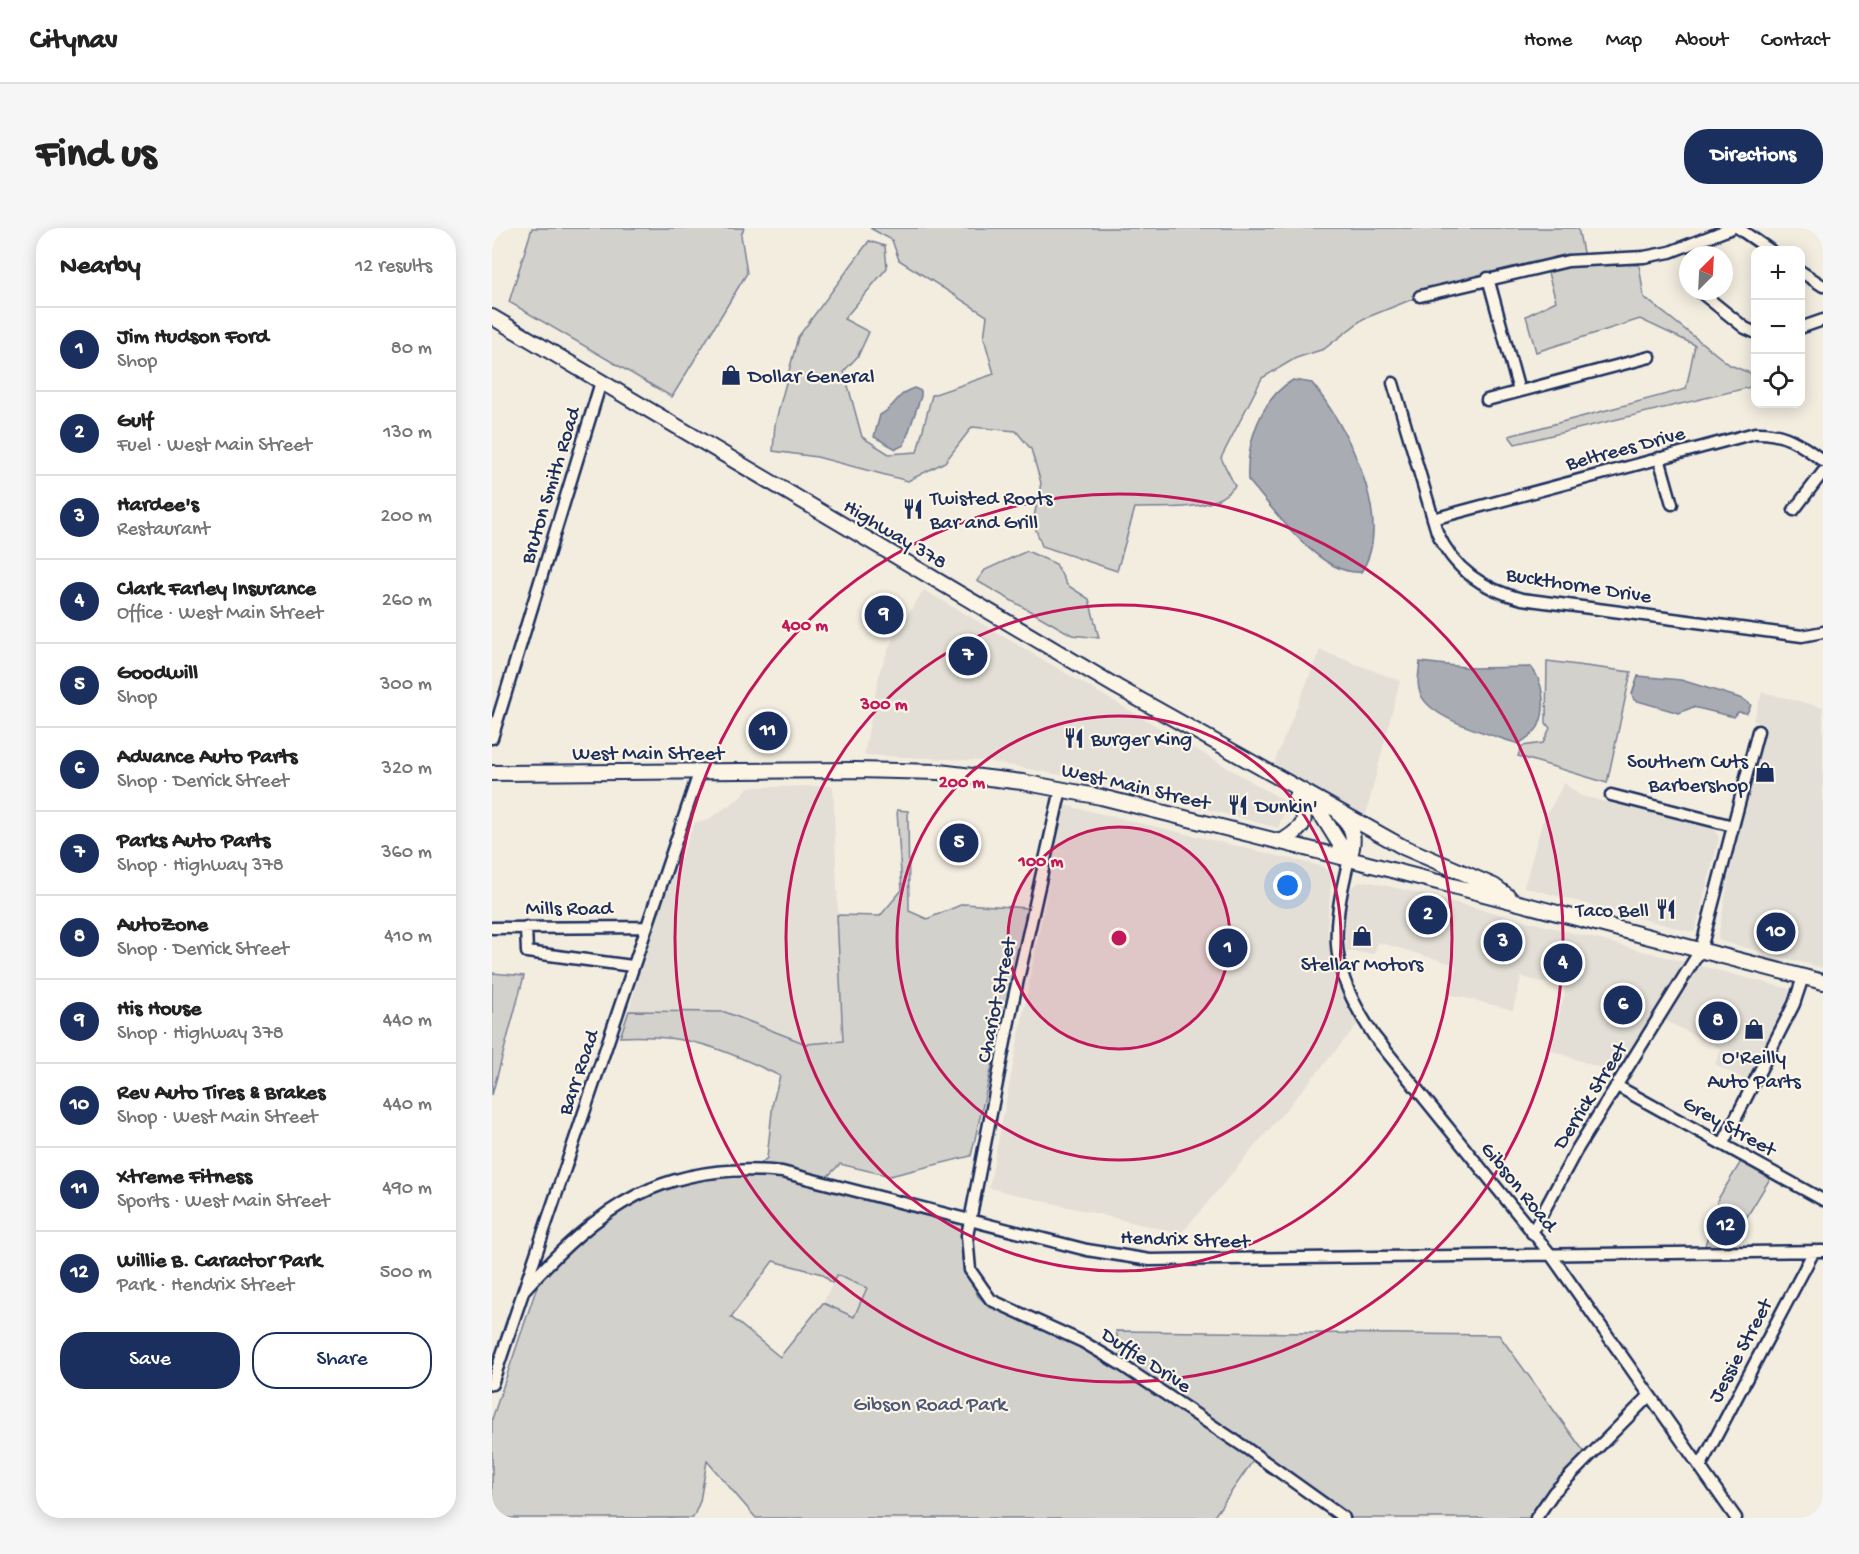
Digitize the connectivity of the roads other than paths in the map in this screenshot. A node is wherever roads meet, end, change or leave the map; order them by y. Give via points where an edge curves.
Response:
1 (1732, 228) edge
2 (1738, 228) edge
3 (1764, 246) edge
4 (1805, 274) edge
5 (1488, 278) junction
6 (1823, 286) edge
7 (1420, 296) dead end
8 (1710, 300) edge
9 (492, 317) edge
10 (1823, 320) edge
11 (1805, 326) edge
12 (1751, 331) edge
13 (1650, 357) dead end
14 (601, 382) junction
15 (1393, 383) dead end
16 (1519, 391) junction
17 (1487, 400) dead end
18 (1659, 458) junction
19 (1823, 461) edge
20 (1823, 472) edge
21 (1672, 504) dead end
22 (1794, 510) dead end
23 (1433, 519) junction
24 (1823, 632) edge
25 (1758, 731) dead end
26 (492, 738) edge
27 (492, 773) edge
28 (699, 773) junction
29 (1281, 780) junction
30 (1061, 789) junction
31 (1611, 795) dead end
32 (1330, 806) junction
33 (1733, 826) junction
34 (1281, 842) junction
35 (1349, 859) junction
36 (1513, 901) junction
37 (526, 927) junction
38 (646, 927) junction
39 (492, 928) edge
40 (1701, 949) junction
41 (632, 966) junction
42 (1803, 977) junction
43 (1823, 982) edge
44 (1617, 1086) junction
45 (1724, 1143) junction
46 (1823, 1200) edge
47 (970, 1220) junction
48 (1532, 1233) junction
49 (1818, 1251) edge
50 (1551, 1255) junction
51 (524, 1290) junction
52 (492, 1384) edge
53 (1649, 1396) junction
54 (1700, 1467) junction
55 (1344, 1518) edge
56 (1536, 1518) edge
57 (1736, 1518) edge

1 - 5 street via 1661,253 1568,261
2 - 3 street
4 - 6 street
5 - 7 street
5 - 16 street
8 - 12 street
9 - 14 main road, Highway 378
10 - 11 street
13 - 16 street
14 - 26 street, Bruton Smith Road
14 - 29 main road, Highway 378 via 1099,677
15 - 23 street, Buckthorne Drive
16 - 17 street
18 - 19 street, Beltrees Drive via 1730,438 1767,433 1790,438
18 - 21 street
18 - 23 street, Beltrees Drive
20 - 22 street
23 - 24 street, Buckthorne Drive via 1442,544 1459,566 1484,586 1503,594 1802,636
25 - 33 street, Derrick Street
27 - 28 main road, West Main Street
28 - 30 main road, West Main Street via 939,772
28 - 38 street, Barr Road
29 - 32 main road
29 - 34 main road via 1305,819 1298,831
29 - 35 main road via 1323,817
30 - 34 main road, West Main Street
30 - 47 street, Chariot Street via 1012,1006
31 - 33 street
32 - 35 main road via 1352,829
32 - 36 main road via 1413,852 1494,886
33 - 40 street, Derrick Street
34 - 35 main road, West Main Street
35 - 36 main road, West Main Street
35 - 48 street, Gibson Road via 1335,927 1342,976 1349,995 1374,1036
36 - 40 main road, West Main Street
37 - 38 street, Mills Road
37 - 39 street, Mills Road
37 - 41 street via 527,952
38 - 41 street, Barr Road
40 - 42 main road, West Main Street
40 - 44 street, Derrick Street
41 - 51 street, Barr Road
42 - 43 main road, West Main Street
42 - 45 street via 1794,1004
44 - 45 street, Grey Street
44 - 48 street, Derrick Street
45 - 46 street, Grey Street
47 - 50 street, Hendrix Street via 1101,1253 1150,1260
47 - 51 street, Hendrix Street via 782,1172 740,1169 697,1173 655,1186 617,1206 571,1240
47 - 55 street, Duffie Drive via 970,1270 992,1300 1083,1342 1120,1364
48 - 50 street, Gibson Road
49 - 50 street, Hendrix Street
49 - 54 street, Jessie Street
50 - 53 street, Gibson Road
51 - 52 street, Barr Road
53 - 54 street, Gibson Road
53 - 56 street via 1554,1492
54 - 57 street, Gibson Road

